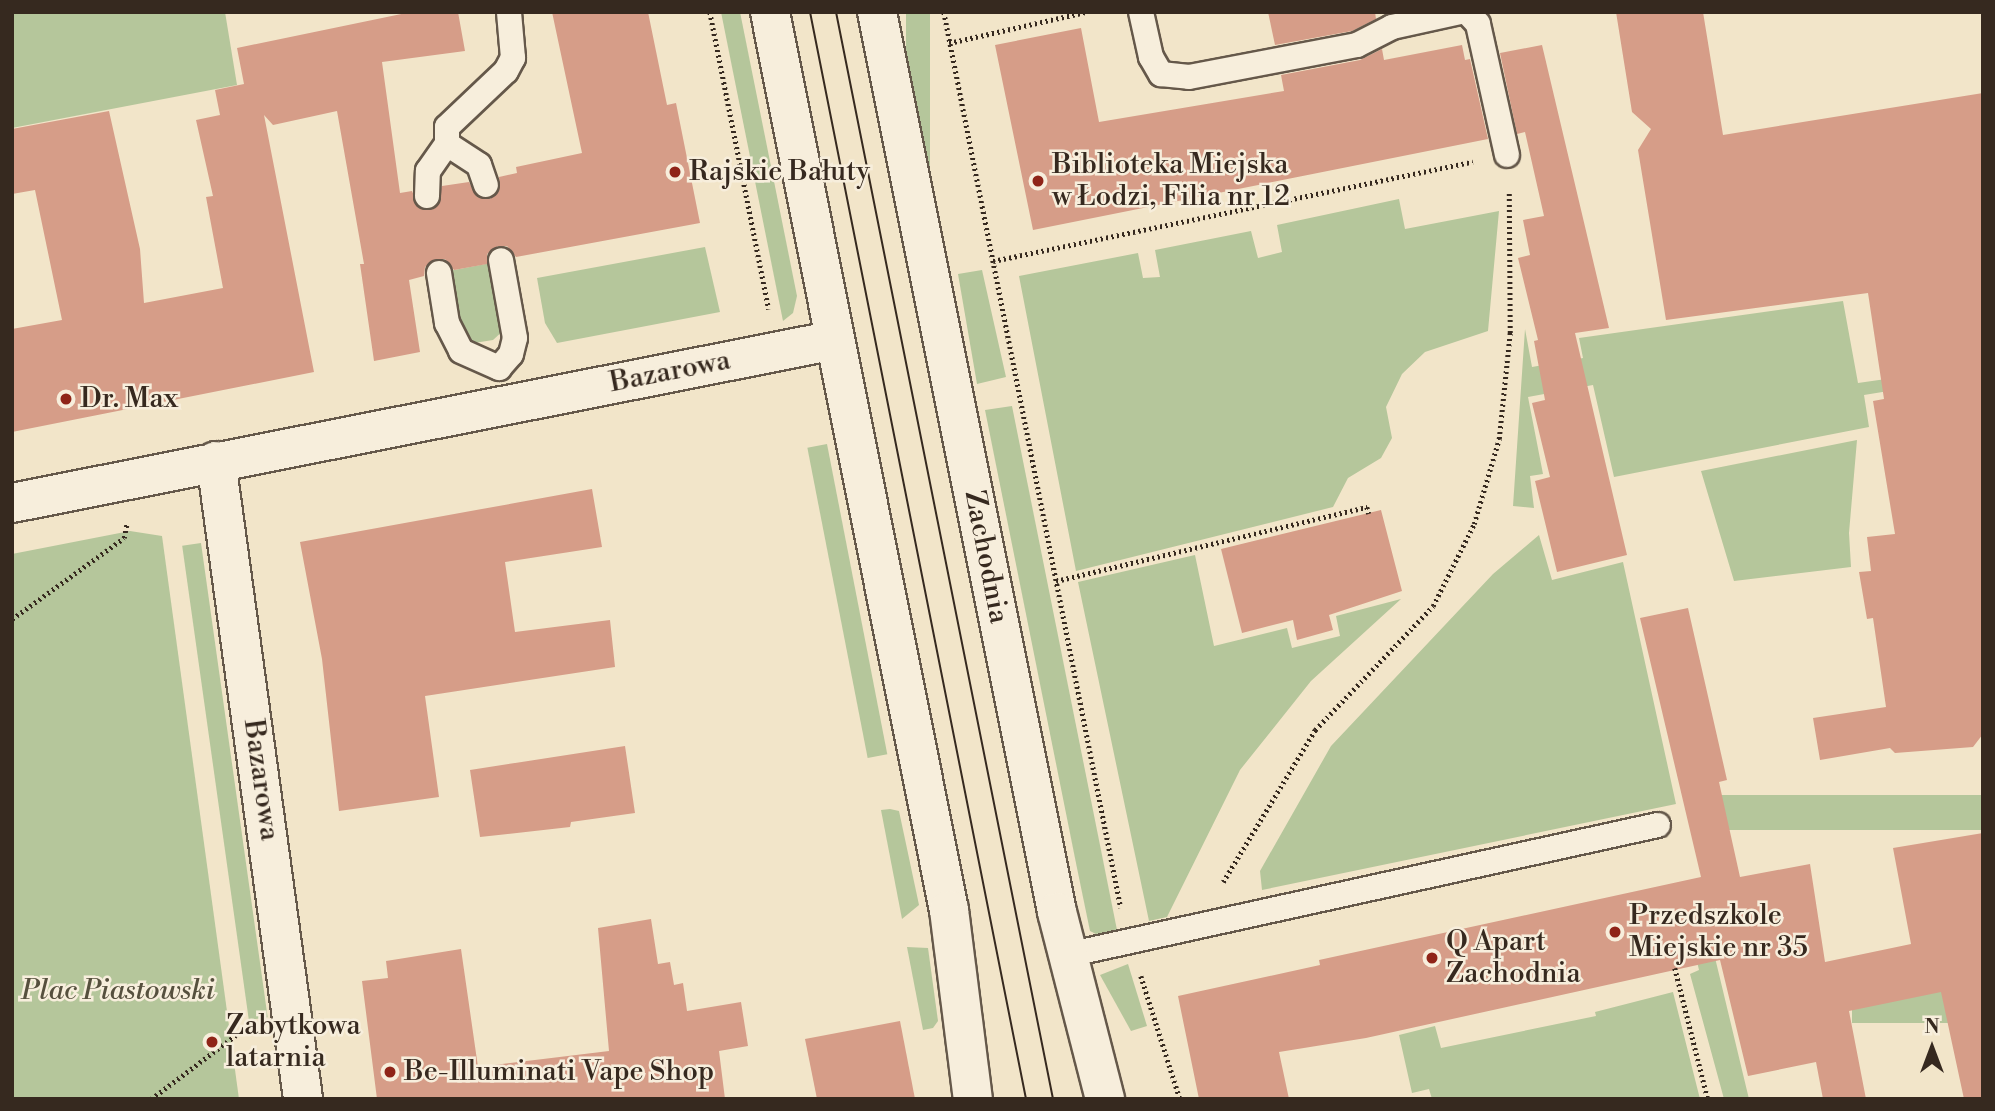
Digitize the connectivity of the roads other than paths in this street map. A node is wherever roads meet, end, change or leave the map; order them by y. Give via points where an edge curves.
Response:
1 (509, 12) edge
2 (770, 12) edge
3 (877, 12) edge
4 (1140, 12) edge
5 (1461, 12) edge
6 (1467, 12) edge
7 (447, 144) junction
8 (1507, 156) road end
9 (486, 185) dead end
10 (427, 196) dead end
11 (501, 260) dead end
12 (439, 273) dead end
13 (835, 340) junction
14 (503, 386) junction
15 (216, 461) junction
16 (12, 503) edge
17 (1658, 825) dead end
18 (1068, 955) junction
19 (303, 1099) edge
20 (973, 1099) edge
21 (1105, 1099) edge

1 - 7 lane via 513,58 506,71 454,117 447,127
2 - 13 main road
3 - 18 main road, Zachodnia
4 - 5 lane via 1151,57 1161,74 1189,77 1357,45 1392,27
6 - 8 lane via 1478,24
7 - 9 lane via 479,165
7 - 10 lane via 428,171
11 - 14 lane via 515,338
12 - 14 lane via 447,323 461,351
13 - 14 main road, Bazarowa
13 - 20 main road via 949,910
14 - 15 main road, Bazarowa
15 - 16 main road, Bazarowa
15 - 19 main road, Bazarowa
17 - 18 lane
18 - 21 main road, Zachodnia

